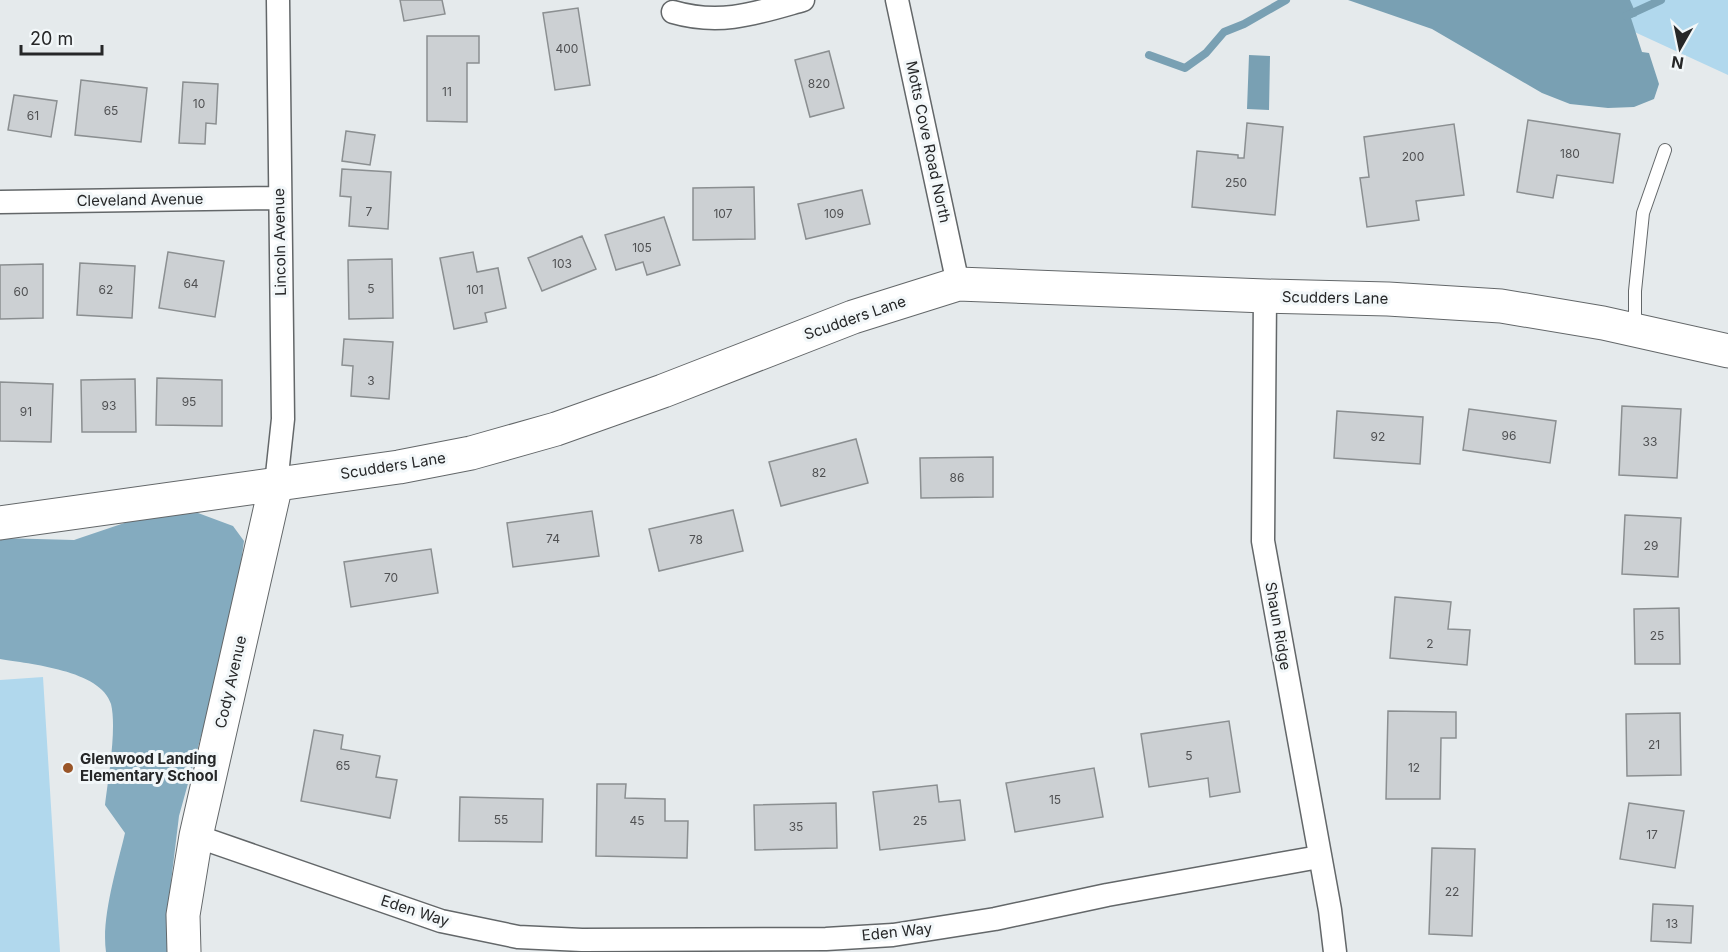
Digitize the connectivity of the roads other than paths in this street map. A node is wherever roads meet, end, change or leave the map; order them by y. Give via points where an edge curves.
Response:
1 (278, 0) edge
2 (803, 0) edge
3 (897, 0) edge
4 (673, 12) dead end
5 (1665, 150) dead end
6 (279, 198) junction
7 (0, 202) edge
8 (958, 284) junction
9 (1265, 296) junction
10 (1635, 330) junction
11 (1728, 351) edge
12 (276, 484) junction
13 (0, 523) edge
14 (196, 836) junction
15 (1319, 857) junction
16 (184, 952) edge
17 (1335, 952) edge

1 - 6 street, Lincoln Avenue
2 - 4 street via 745,17 698,18
3 - 8 street, Motts Cove Road North
5 - 10 lane via 1643,213
6 - 7 street, Cleveland Avenue
6 - 12 street, Lincoln Avenue via 283,419
8 - 9 street, Scudders Lane
8 - 12 street, Scudders Lane via 853,317 556,429 471,453
9 - 10 street, Scudders Lane via 1501,306
9 - 15 street, Shaun Ridge via 1263,541
10 - 11 street, Scudders Lane
12 - 13 street, Scudders Lane
12 - 14 street, Cody Avenue
14 - 15 street, Eden Way via 441,921 518,937 582,940 893,935
14 - 16 street, Cody Avenue via 183,915
15 - 17 street, Shaun Ridge

